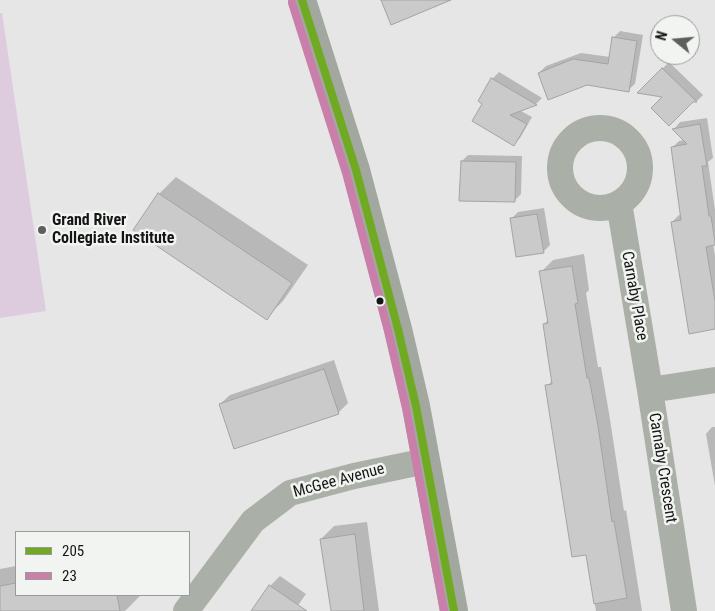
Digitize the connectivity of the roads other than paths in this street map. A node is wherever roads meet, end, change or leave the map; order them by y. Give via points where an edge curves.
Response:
1 (302, 0) edge
2 (619, 203) dead end
3 (715, 380) edge
4 (650, 390) junction
5 (426, 460) junction
6 (186, 611) edge
7 (454, 611) edge
8 (684, 611) edge

1 - 5 main road via 358,179 400,338
2 - 4 street, Carnaby Place
3 - 4 street, Carnaby Crescent
4 - 8 street, Carnaby Crescent
5 - 6 street, McGee Avenue via 290,492 253,521
5 - 7 main road

